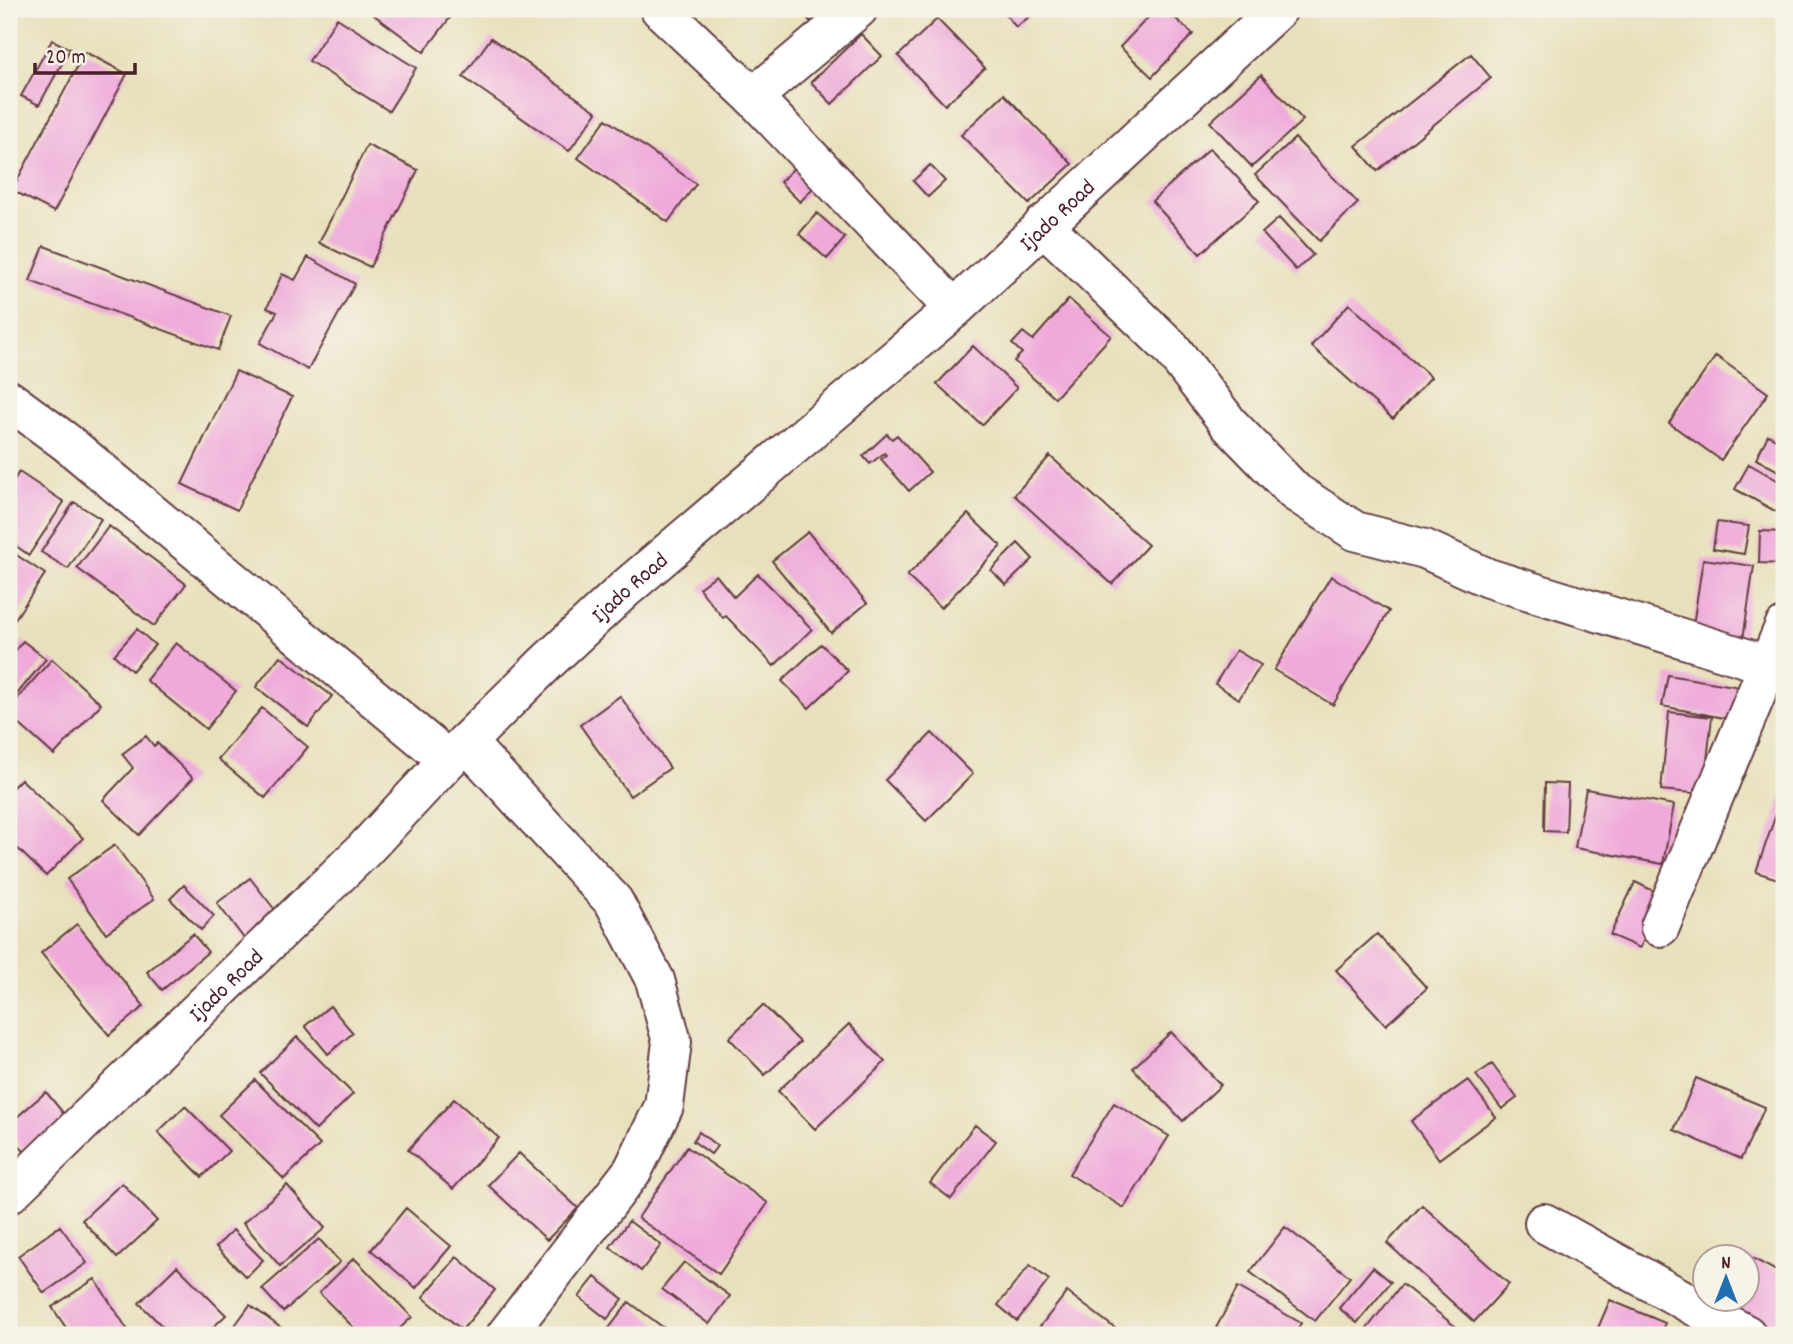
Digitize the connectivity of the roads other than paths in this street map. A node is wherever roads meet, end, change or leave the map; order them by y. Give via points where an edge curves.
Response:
1 (660, 9) edge
2 (858, 9) edge
3 (1278, 9) edge
4 (753, 97) junction
5 (1043, 225) junction
6 (954, 309) junction
7 (9, 400) edge
8 (1784, 627) edge
9 (1768, 665) junction
10 (457, 751) junction
11 (1660, 927) dead end
12 (9, 1194) edge
13 (1544, 1223) dead end
14 (506, 1335) edge
15 (1747, 1335) edge

1 - 4 street
2 - 4 street
3 - 5 street, Ijado Road
4 - 6 street
5 - 6 street, Ijado Road
5 - 9 street via 1171,348 1230,424 1295,492 1355,531 1424,549 1488,578
6 - 10 street, Ijado Road via 625,589
7 - 10 street
8 - 9 street
9 - 11 street
10 - 12 street, Ijado Road via 364,850
10 - 14 street via 614,902 655,980 672,1042 664,1107 633,1170
13 - 15 street

